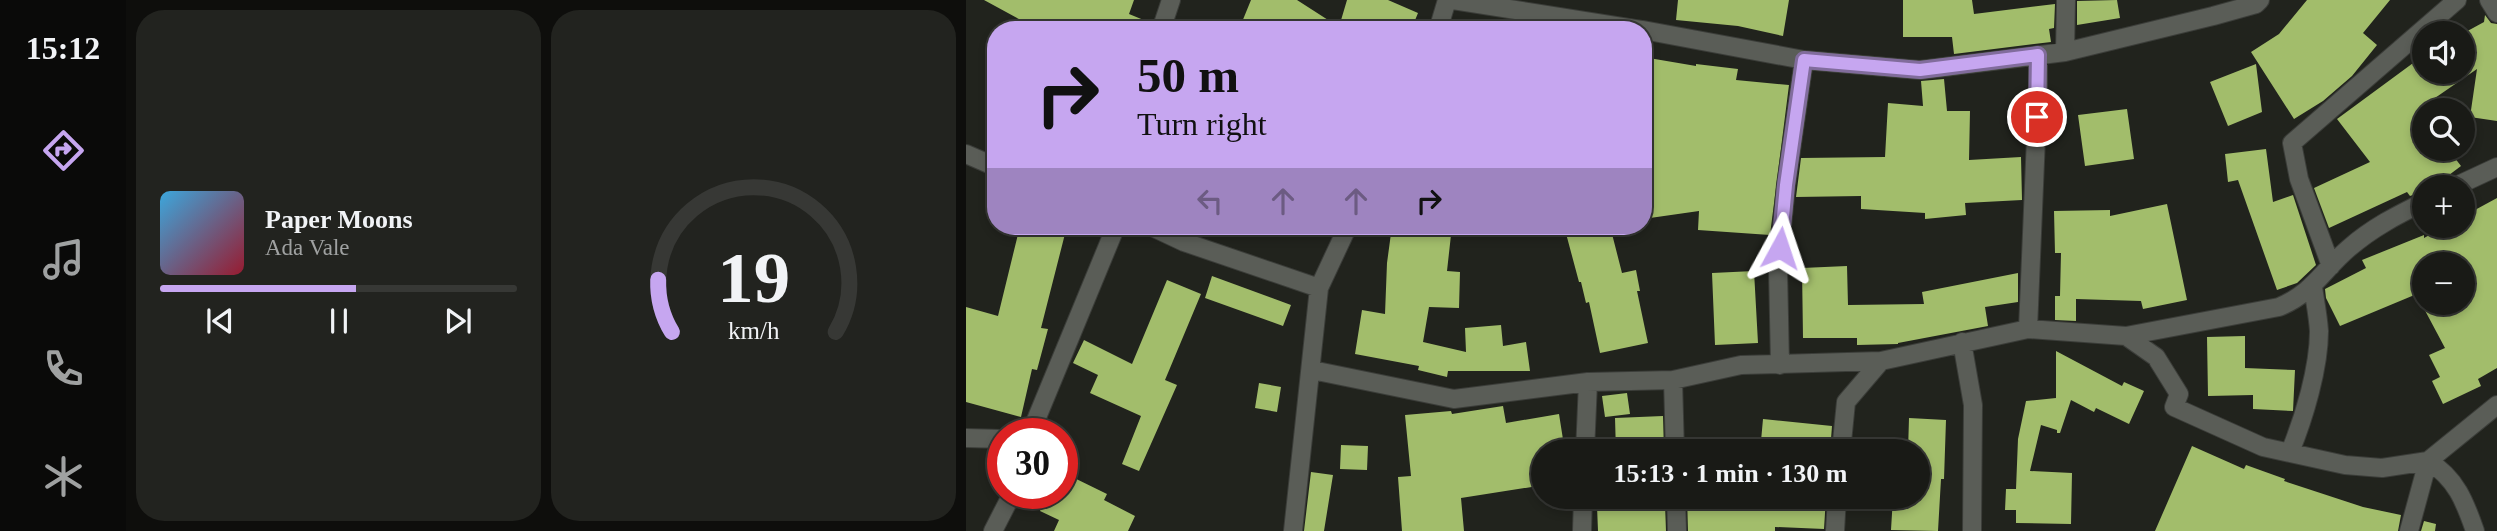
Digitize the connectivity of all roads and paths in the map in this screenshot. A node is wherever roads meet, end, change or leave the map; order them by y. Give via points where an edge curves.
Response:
1 (1171, 0) edge
2 (1447, 0) edge
3 (1453, 0) edge
4 (2066, 0) edge
5 (2260, 0) edge
6 (2457, 0) edge
7 (2489, 0) edge
8 (2497, 13) edge
9 (1164, 21) edge
10 (1440, 21) edge
11 (1585, 21) edge
12 (1652, 32) edge
13 (2065, 52) junction
14 (2038, 55) junction
15 (1804, 60) junction
16 (966, 154) edge
17 (987, 163) edge
18 (2497, 167) edge
19 (2475, 177) edge
20 (2412, 208) edge
21 (1112, 235) edge
22 (1169, 235) edge
23 (1344, 235) edge
24 (2330, 266) junction
25 (2313, 287) junction
26 (1320, 288) junction
27 (2028, 329) junction
28 (2126, 337) junction
29 (1962, 342) junction
30 (1881, 360) junction
31 (1780, 365) junction
32 (1312, 370) junction
33 (1673, 380) junction
34 (1588, 383) junction
35 (2497, 405) edge
36 (1037, 418) edge
37 (966, 438) edge
38 (987, 439) edge
39 (1586, 439) edge
40 (1675, 439) edge
41 (1842, 439) edge
42 (2290, 453) junction
43 (2428, 461) junction
44 (1004, 509) edge
45 (1583, 509) edge
46 (1676, 509) edge
47 (1836, 509) edge
48 (993, 531) edge
49 (1293, 531) edge
50 (1582, 531) edge
51 (1677, 531) edge
52 (1835, 531) edge
53 (1972, 531) edge
54 (2409, 531) edge
55 (2475, 531) edge

1 - 9 street
2 - 10 street
3 - 11 street
4 - 13 street
5 - 13 street
6 - 24 street via 2292,143 2299,179
7 - 8 street
12 - 15 street
13 - 14 street
14 - 15 street via 1920,70
14 - 27 street
15 - 31 street via 1779,269
16 - 17 street
18 - 19 street
20 - 24 street via 2378,224
21 - 36 street
22 - 26 street
23 - 26 street
24 - 25 street
25 - 28 street via 2279,307
25 - 42 street via 2319,331 2316,360
26 - 32 street
27 - 28 street
27 - 29 street
28 - 42 street via 2156,357 2179,394 2174,407 2263,447
29 - 30 street
29 - 53 street via 1973,405
30 - 31 street
30 - 41 street via 1846,402
31 - 33 street via 1741,365
32 - 34 street via 1454,399
32 - 49 street
33 - 34 street
33 - 40 street
34 - 39 street
35 - 43 street
37 - 38 street
42 - 43 street via 2382,468
43 - 54 street
43 - 55 street via 2444,471 2458,491
44 - 48 street
45 - 50 street
46 - 51 street
47 - 52 street

